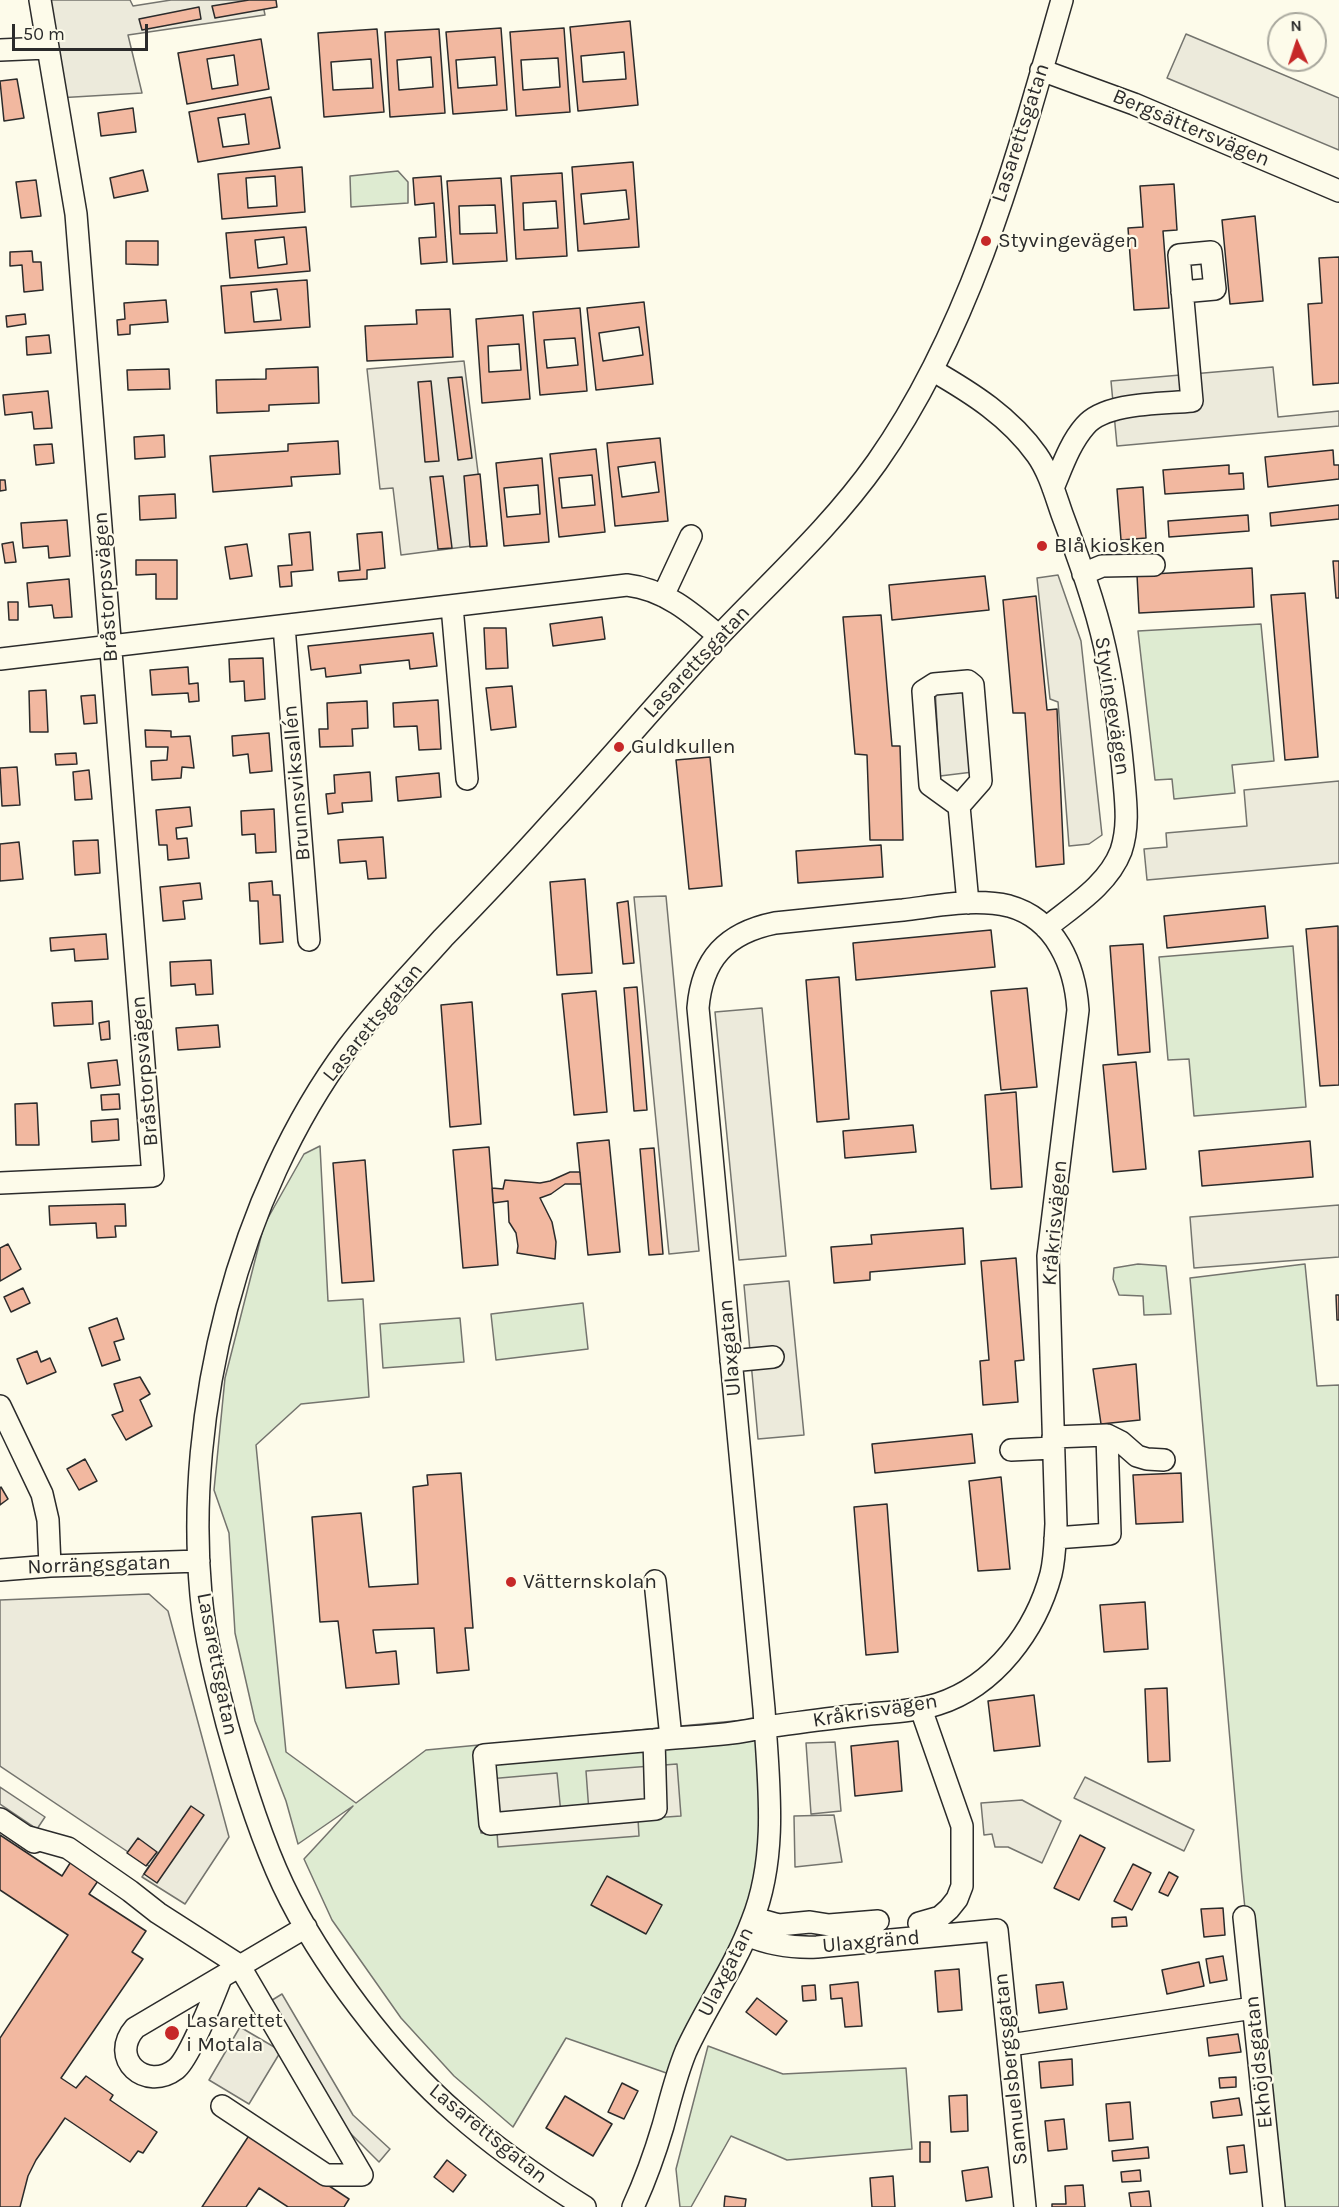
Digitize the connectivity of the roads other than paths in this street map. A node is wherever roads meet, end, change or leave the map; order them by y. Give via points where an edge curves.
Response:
1 (40, 0) edge
2 (1062, 0) edge
3 (47, 48) junction
4 (0, 50) edge
5 (1041, 70) junction
6 (1339, 191) edge
7 (1182, 292) dead end
8 (932, 370) junction
9 (1053, 488) junction
10 (692, 536) dead end
11 (1154, 565) dead end
12 (1083, 574) junction
13 (663, 596) junction
14 (452, 606) junction
15 (284, 626) junction
16 (719, 636) junction
17 (111, 647) junction
18 (0, 659) edge
19 (466, 779) dead end
20 (959, 806) junction
21 (968, 903) junction
22 (1046, 928) junction
23 (309, 940) dead end
24 (706, 970) joint
25 (0, 1183) edge
26 (773, 1357) dead end
27 (731, 1361) junction
28 (0, 1406) edge
29 (1107, 1435) junction
30 (1053, 1443) junction
31 (1011, 1450) dead end
32 (1164, 1460) dead end
33 (1055, 1538) junction
34 (199, 1561) junction
35 (50, 1566) junction
36 (0, 1570) edge
37 (655, 1581) dead end
38 (921, 1709) junction
39 (765, 1727) junction
40 (662, 1739) junction
41 (0, 1819) edge
42 (25, 1836) junction
43 (65, 1864) dead end
44 (100, 1887) dead end
45 (158, 1913) junction
46 (1244, 1917) dead end
47 (878, 1921) dead end
48 (919, 1923) dead end
49 (306, 1927) junction
50 (750, 1927) junction
51 (997, 1930) joint
52 (239, 1965) junction
53 (221, 1978) junction
54 (1253, 2008) junction
55 (1010, 2045) junction
56 (222, 2106) dead end
57 (585, 2207) edge
58 (633, 2207) edge
59 (1025, 2207) edge
60 (1274, 2207) edge

1 - 3 street, Bråstorpsvägen
2 - 5 street, Lasarettsgatan
3 - 4 street
3 - 17 street, Bråstorpsvägen via 76,214
5 - 6 street, Bergsättersvägen via 1134,104
5 - 8 street, Lasarettsgatan via 986,242
7 - 9 street via 1192,401 1113,409 1094,417 1074,442
8 - 9 street, Styvingevägen via 1005,418 1039,458
8 - 16 street, Lasarettsgatan via 903,423 847,503
9 - 12 street, Styvingevägen
10 - 13 street
11 - 12 street via 1102,567
12 - 22 street, Styvingevägen via 1110,673 1126,830 1120,852 1105,878
13 - 14 street via 627,585
13 - 16 street
14 - 15 street
14 - 19 street
15 - 17 street
15 - 23 street, Brunnsviksallén
16 - 34 street, Lasarettsgatan via 376,1011 301,1120 277,1165 231,1291 201,1460
17 - 18 street
17 - 25 street, Bråstorpsvägen via 153,1176
20 - 20 street via 981,781 973,685 968,681 934,684 923,692 930,785
20 - 21 street
21 - 22 street, Kråkrisvägen via 1008,906
21 - 24 street, Kråkrisvägen via 756,927 726,944
22 - 30 street, Kråkrisvägen via 1069,962 1078,1010 1048,1256
24 - 27 street, Ulaxgatan via 698,1008
26 - 27 street
27 - 39 street, Ulaxgatan
28 - 35 street via 42,1494 48,1520
29 - 30 street
29 - 32 street via 1137,1456
29 - 33 street via 1110,1534
30 - 31 street
30 - 33 street, Kråkrisvägen
33 - 38 street, Kråkrisvägen via 1044,1593 1018,1643 971,1689
34 - 35 street, Norrängsgatan
34 - 49 street, Lasarettsgatan via 209,1647 234,1748 276,1870
35 - 36 street, Norrängsgatan
37 - 40 street
38 - 39 street, Kråkrisvägen
38 - 48 street via 962,1826 962,1886 957,1899 940,1917
39 - 40 street
39 - 50 street, Ulaxgatan via 770,1827 765,1869
40 - 40 street via 484,1755 490,1824 656,1809
41 - 42 street
42 - 43 street
42 - 45 street via 68,1848
44 - 45 street via 124,1903
45 - 52 street
46 - 54 street, Ekhöjdsgatan
47 - 50 street
49 - 52 street
49 - 57 street, Lasarettsgatan via 349,1992 422,2081 499,2149
50 - 51 street, Ulaxgränd via 775,1945 795,1948
50 - 58 street, Ulaxgatan via 687,2050
51 - 55 street, Samuelsbergsgatan
52 - 53 street
52 - 56 street via 362,2175 326,2175
53 - 53 street via 135,2028 125,2048 126,2059 133,2068 156,2077 177,2068 205,2018
54 - 55 street
54 - 60 street, Ekhöjdsgatan
55 - 59 street, Samuelsbergsgatan

